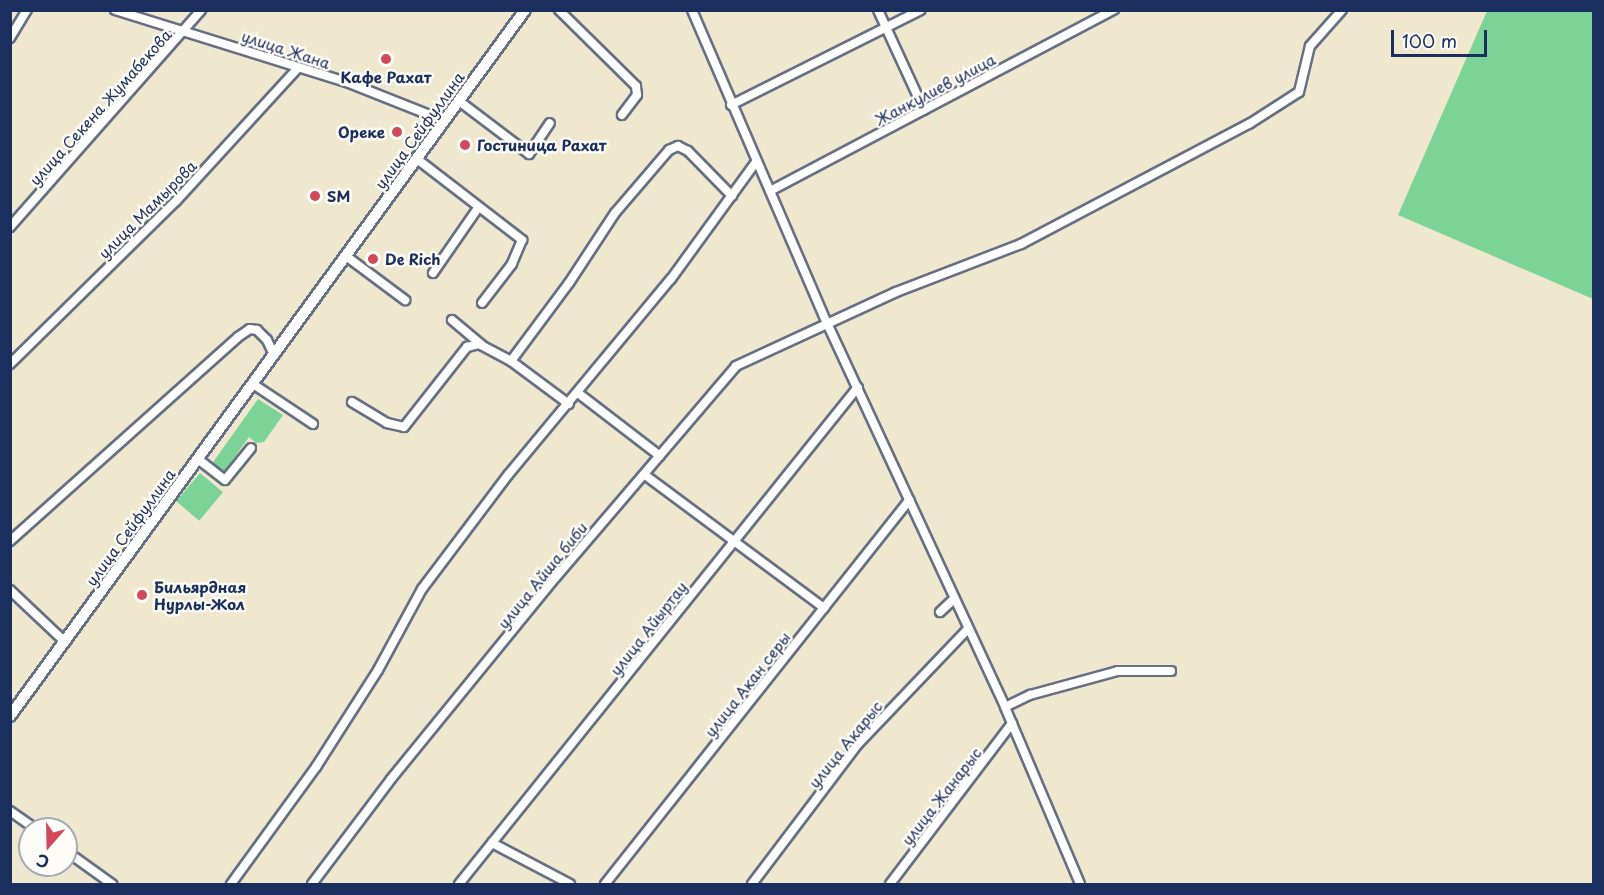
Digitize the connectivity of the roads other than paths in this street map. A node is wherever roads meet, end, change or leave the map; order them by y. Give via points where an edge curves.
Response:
1 (27, 10) edge
2 (116, 10) edge
3 (201, 10) edge
4 (525, 10) edge
5 (559, 10) edge
6 (878, 10) edge
7 (921, 10) edge
8 (1342, 10) edge
9 (695, 12) edge
10 (1108, 12) edge
11 (886, 28) junction
12 (186, 32) junction
13 (10, 38) edge
14 (298, 68) junction
15 (459, 101) junction
16 (731, 105) junction
17 (924, 110) junction
18 (622, 115) dead end
19 (445, 121) junction
20 (550, 123) dead end
21 (417, 159) junction
22 (756, 162) junction
23 (770, 191) junction
24 (732, 196) junction
25 (478, 208) junction
26 (10, 227) edge
27 (346, 256) junction
28 (433, 273) dead end
29 (405, 300) dead end
30 (482, 303) dead end
31 (453, 320) dead end
32 (827, 323) junction
33 (482, 345) junction
34 (274, 355) junction
35 (511, 361) junction
36 (10, 364) edge
37 (253, 384) junction
38 (858, 387) junction
39 (578, 393) junction
40 (352, 402) dead end
41 (569, 404) junction
42 (313, 424) dead end
43 (251, 448) dead end
44 (660, 456) junction
45 (198, 459) junction
46 (645, 475) junction
47 (909, 500) junction
48 (10, 541) edge
49 (734, 541) junction
50 (10, 590) edge
51 (954, 599) junction
52 (824, 608) junction
53 (940, 612) dead end
54 (968, 629) junction
55 (65, 642) junction
56 (1172, 671) dead end
57 (1005, 707) junction
58 (10, 716) edge
59 (1012, 723) junction
60 (492, 843) junction
61 (78, 860) edge
62 (112, 885) edge
63 (231, 885) edge
64 (312, 885) edge
65 (459, 885) edge
66 (570, 885) edge
67 (605, 885) edge
68 (752, 885) edge
69 (890, 885) edge
70 (1080, 885) edge

1 - 13 street
2 - 12 street, улица Жана
3 - 12 street, улица Секена Жумабекова
4 - 15 main road, улица Сейфуллина
5 - 18 street via 636,86 637,96
6 - 11 street
7 - 11 street
8 - 32 street, улица Айша биби via 1310,46 1299,92 1249,124 1021,244
9 - 16 street
10 - 17 street, Жанкулиев улица
11 - 16 street
11 - 17 street
12 - 14 street, улица Жана
12 - 26 street, улица Секена Жумабекова
14 - 19 street, улица Жана
14 - 36 street, улица Мамырова via 176,201
15 - 19 main road, улица Сейфуллина
15 - 20 street via 529,154
16 - 22 street
17 - 23 street, Жанкулиев улица
19 - 21 main road, улица Сейфуллина
21 - 25 street
21 - 27 main road, улица Сейфуллина
22 - 23 street
22 - 24 street
23 - 32 street
24 - 35 street via 688,151 678,146 669,150 615,213
24 - 39 street
25 - 28 street
25 - 30 street via 522,240 512,264
27 - 29 street
27 - 34 main road, улица Сейфуллина
31 - 33 street
32 - 38 street
32 - 44 street, улица Айша биби via 736,366
33 - 35 street
33 - 40 street via 467,347 404,427 387,423
34 - 37 main road, улица Сейфуллина
34 - 48 street via 257,330 250,329 238,337
35 - 41 street
37 - 42 street
37 - 45 main road, улица Сейфуллина
38 - 47 street
38 - 49 street, улица Айыртау
39 - 41 street
39 - 44 street
41 - 63 street via 508,475 422,589 378,670 316,767
43 - 45 street via 225,480 213,475
44 - 46 street, улица Айша биби
45 - 55 main road, улица Сейфуллина
46 - 49 street
46 - 64 street, улица Айша биби via 615,506 391,779
47 - 51 street
47 - 52 street, улица Акан серы
49 - 52 street
49 - 60 street, улица Айыртау
50 - 55 street
51 - 53 street
51 - 54 street
52 - 67 street, улица Акан серы
54 - 57 street
54 - 68 street, улица Акарыс via 858,744
55 - 58 main road, улица Сейфуллина
56 - 57 street via 1118,671 1030,695
57 - 59 street
59 - 69 street, улица Жанарыс
59 - 70 street
60 - 65 street, улица Айыртау
60 - 66 street
61 - 62 street

